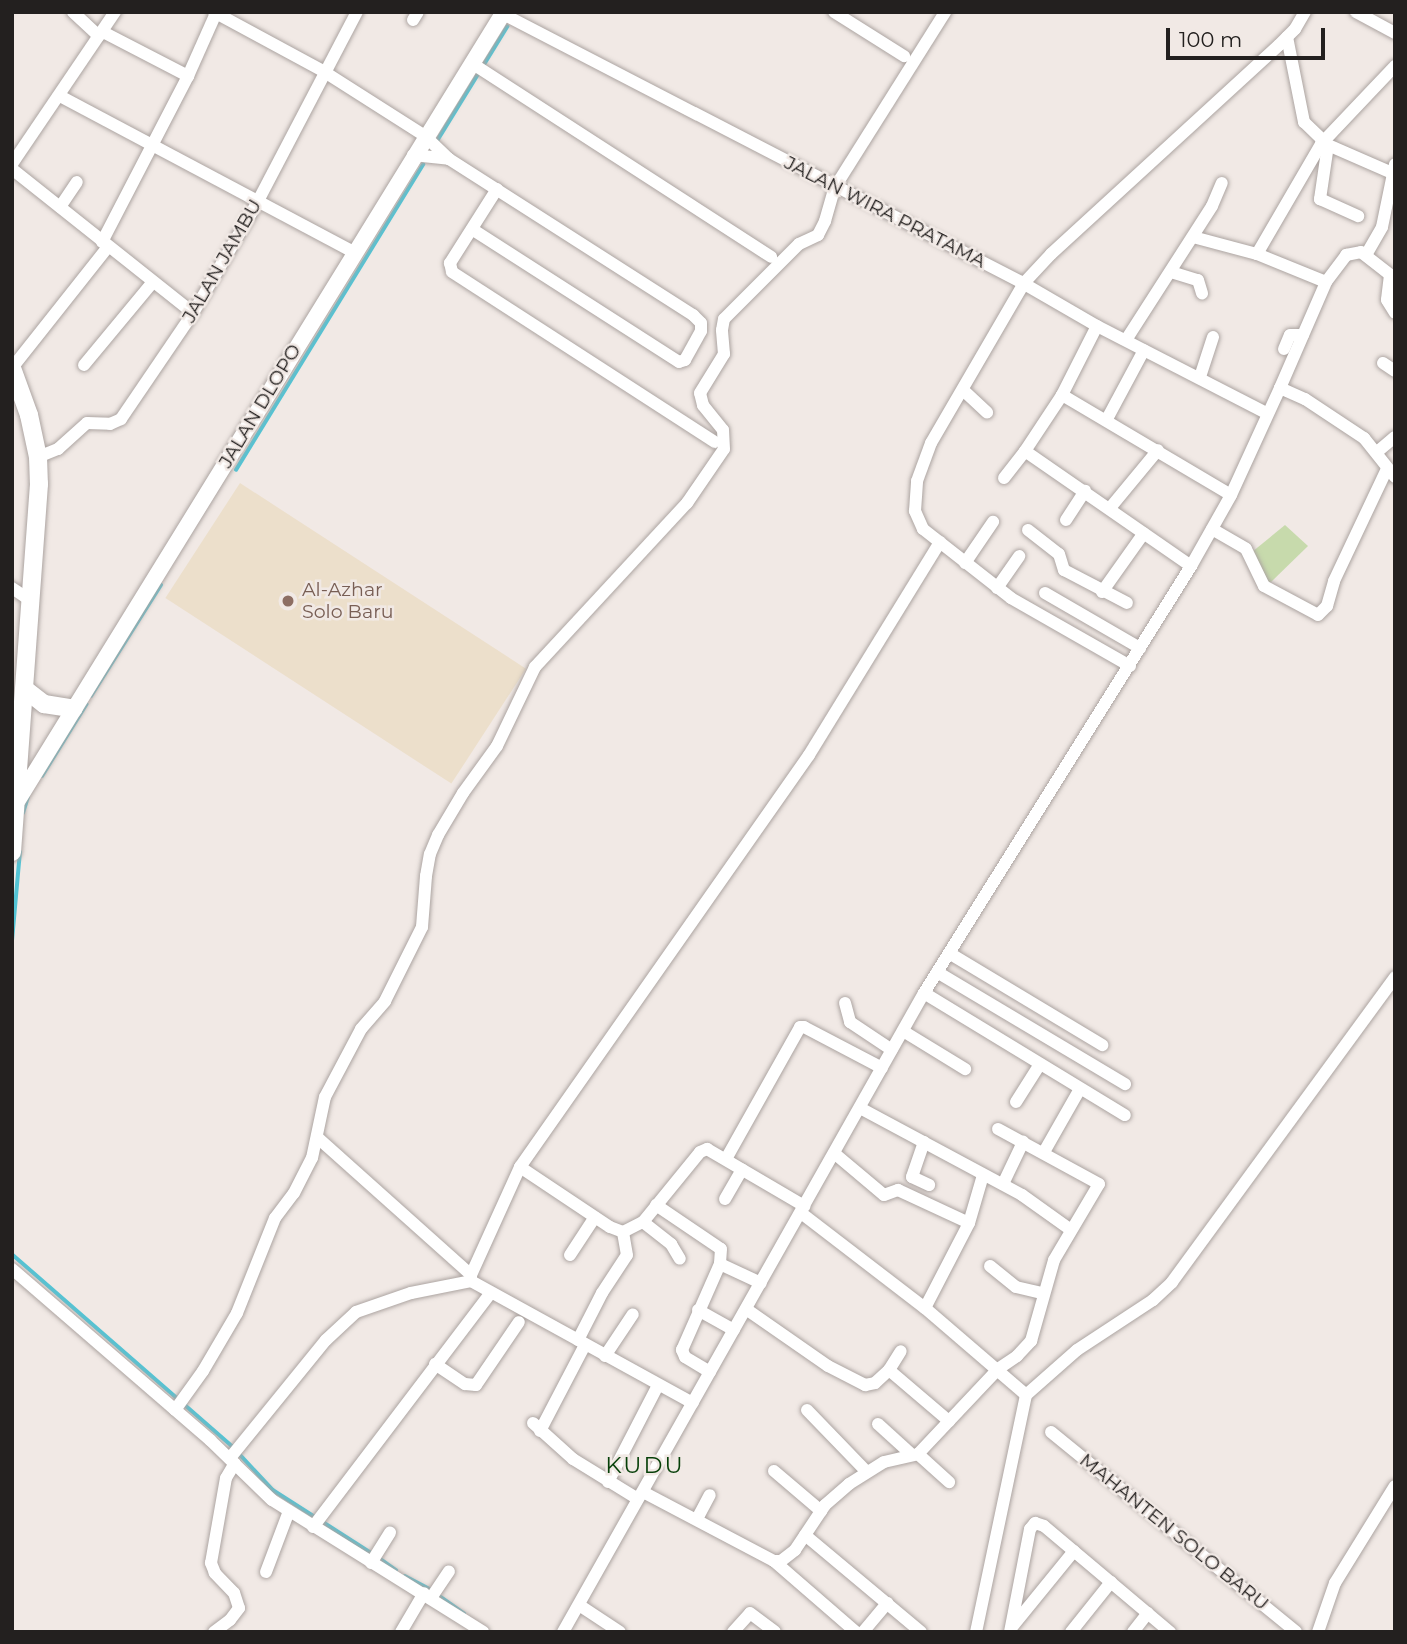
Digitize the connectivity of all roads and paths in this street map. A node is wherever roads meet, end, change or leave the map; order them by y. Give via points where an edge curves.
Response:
1 (73, 12) edge
2 (115, 12) edge
3 (357, 12) edge
4 (834, 12) edge
5 (945, 12) edge
6 (1305, 12) edge
7 (1356, 12) edge
8 (215, 13) edge
9 (504, 13) edge
10 (1395, 33) edge
11 (101, 34) junction
12 (1287, 37) junction
13 (904, 57) dead end
14 (1395, 66) edge
15 (479, 67) junction
16 (323, 71) junction
17 (188, 76) junction
18 (60, 96) junction
19 (425, 136) junction
20 (1326, 144) junction
21 (151, 146) junction
22 (414, 155) junction
23 (449, 159) junction
24 (12, 167) edge
25 (1393, 169) edge
26 (77, 182) dead end
27 (1222, 183) dead end
28 (835, 187) junction
29 (497, 189) junction
30 (257, 203) junction
31 (60, 208) junction
32 (1358, 216) dead end
33 (472, 229) junction
34 (1193, 237) junction
35 (105, 244) junction
36 (355, 252) junction
37 (1257, 254) junction
38 (1366, 255) junction
39 (771, 257) dead end
40 (1171, 272) junction
41 (1393, 277) edge
42 (153, 282) junction
43 (1326, 282) junction
44 (1024, 283) junction
45 (1202, 293) dead end
46 (193, 313) junction
47 (1395, 313) edge
48 (1097, 326) junction
49 (1303, 335) junction
50 (1213, 337) dead end
51 (1126, 340) junction
52 (1144, 349) junction
53 (1284, 349) dead end
54 (1382, 363) dead end
55 (84, 365) dead end
56 (12, 368) edge
57 (1395, 371) edge
58 (1200, 377) junction
59 (1280, 388) junction
60 (963, 390) junction
61 (1062, 395) junction
62 (987, 412) dead end
63 (1266, 413) junction
64 (1107, 419) junction
65 (1395, 437) edge
66 (715, 442) dead end
67 (1158, 450) junction
68 (1025, 452) junction
69 (1377, 452) junction
70 (38, 457) junction
71 (1391, 473) edge
72 (1004, 478) dead end
73 (1085, 491) junction
74 (1231, 495) junction
75 (1110, 508) junction
76 (1066, 520) dead end
77 (993, 522) dead end
78 (1212, 529) junction
79 (1028, 530) dead end
80 (1144, 533) junction
81 (940, 542) junction
82 (1019, 556) dead end
83 (965, 563) junction
84 (1191, 566) junction
85 (12, 588) edge
86 (997, 588) junction
87 (1102, 592) junction
88 (1045, 593) dead end
89 (31, 601) junction
90 (1127, 603) dead end
91 (1140, 648) junction
92 (1130, 666) junction
93 (26, 690) junction
94 (74, 709) junction
95 (18, 800) junction
96 (12, 852) edge
97 (949, 953) junction
98 (937, 972) junction
99 (1395, 977) edge
100 (924, 993) junction
101 (845, 1003) dead end
102 (903, 1031) junction
103 (1102, 1045) dead end
104 (892, 1050) junction
105 (1040, 1064) junction
106 (882, 1069) junction
107 (964, 1069) dead end
108 (1125, 1084) dead end
109 (1080, 1089) junction
110 (1016, 1102) dead end
111 (860, 1108) junction
112 (1125, 1115) dead end
113 (998, 1129) dead end
114 (318, 1138) junction
115 (923, 1142) junction
116 (1023, 1142) junction
117 (1044, 1152) junction
118 (834, 1153) junction
119 (726, 1159) junction
120 (520, 1167) junction
121 (742, 1169) junction
122 (982, 1175) junction
123 (912, 1177) junction
124 (1003, 1184) junction
125 (929, 1185) dead end
126 (908, 1194) junction
127 (724, 1199) dead end
128 (656, 1205) junction
129 (802, 1210) junction
130 (595, 1217) junction
131 (643, 1222) junction
132 (969, 1223) junction
133 (1071, 1230) junction
134 (622, 1232) junction
135 (570, 1255) dead end
136 (680, 1259) dead end
137 (720, 1264) junction
138 (990, 1266) dead end
139 (12, 1269) edge
140 (471, 1278) junction
141 (761, 1283) junction
142 (1043, 1293) junction
143 (490, 1294) junction
144 (925, 1308) junction
145 (746, 1309) junction
146 (698, 1310) junction
147 (634, 1314) dead end
148 (519, 1322) dead end
149 (734, 1330) junction
150 (582, 1342) junction
151 (901, 1350) dead end
152 (605, 1356) junction
153 (435, 1364) junction
154 (998, 1368) junction
155 (889, 1370) junction
156 (710, 1372) junction
157 (658, 1385) junction
158 (1026, 1395) junction
159 (693, 1403) junction
160 (178, 1406) junction
161 (807, 1410) dead end
162 (949, 1421) junction
163 (878, 1424) dead end
164 (1051, 1433) dead end
165 (915, 1454) junction
166 (234, 1456) junction
167 (774, 1471) dead end
168 (866, 1471) junction
169 (608, 1482) junction
170 (949, 1482) dead end
171 (1395, 1486) edge
172 (710, 1494) dead end
173 (640, 1496) junction
174 (289, 1511) junction
175 (821, 1511) junction
176 (697, 1519) junction
177 (317, 1522) junction
178 (390, 1532) dead end
179 (805, 1535) junction
180 (1074, 1551) junction
181 (374, 1558) junction
182 (774, 1561) junction
183 (449, 1571) dead end
184 (266, 1572) dead end
185 (1111, 1582) junction
186 (431, 1594) junction
187 (887, 1603) junction
188 (579, 1605) junction
189 (1148, 1613) junction
190 (1011, 1630) edge
191 (214, 1632) edge
192 (401, 1632) edge
193 (483, 1632) edge
194 (563, 1632) edge
195 (620, 1632) edge
196 (733, 1632) edge
197 (775, 1632) edge
198 (856, 1632) edge
199 (863, 1632) edge
200 (920, 1632) edge
201 (976, 1632) edge
202 (1071, 1632) edge
203 (1133, 1632) edge
204 (1170, 1632) edge
205 (1296, 1632) edge
206 (1318, 1632) edge

1 - 11 street
2 - 11 street
3 - 16 street, JALAN JAMBU
4 - 13 street
5 - 28 street
6 - 12 street
7 - 10 street
8 - 16 street
8 - 17 street
9 - 15 street, JALAN DLOPO
9 - 28 street, JALAN WIRA PRATAMA
11 - 17 street
11 - 18 street
12 - 20 street via 1303,120
12 - 44 street
14 - 20 street
15 - 19 street, JALAN DLOPO
15 - 39 street
16 - 19 street
16 - 30 street, JALAN JAMBU
17 - 21 street
18 - 21 street
18 - 24 street
19 - 22 street, JALAN DLOPO
19 - 23 street
20 - 25 street
20 - 32 street via 1320,199
20 - 37 street
21 - 30 street
21 - 35 street
22 - 23 street
22 - 36 street, JALAN DLOPO
23 - 29 street
24 - 31 street
25 - 38 street via 1382,227
26 - 31 street
27 - 34 street
28 - 44 street, JALAN WIRA PRATAMA
28 - 114 street via 818,235 799,244 724,319 724,354 700,396 723,430 724,449 687,502 535,667 497,746 438,835 428,865 422,927 385,1002 361,1029 326,1097
29 - 33 street
29 - 33 street via 693,314 701,331 685,360 673,359
30 - 36 street
30 - 46 street, JALAN JAMBU
31 - 35 street
33 - 66 street via 450,263 455,275
34 - 37 street
34 - 40 street
35 - 42 street
35 - 56 street
36 - 94 street, JALAN DLOPO
37 - 43 street
38 - 41 street
38 - 43 street via 1357,251 1346,255
40 - 45 street via 1198,280
40 - 51 street
41 - 47 street via 1387,300
42 - 46 street
42 - 55 street
43 - 49 street
44 - 48 street, JALAN WIRA PRATAMA
44 - 60 street
46 - 70 street, JALAN JAMBU via 121,419 110,424 87,423 58,449
48 - 51 street, JALAN WIRA PRATAMA
48 - 61 street
49 - 53 street via 1290,335
49 - 59 street
50 - 58 street
51 - 52 street, JALAN WIRA PRATAMA
52 - 58 street, JALAN WIRA PRATAMA
52 - 64 street
54 - 57 street
56 - 70 main road
58 - 63 street, JALAN WIRA PRATAMA
59 - 63 street
59 - 69 street via 1347,425
60 - 62 street
60 - 81 street via 931,443 917,481 917,520
61 - 64 street
61 - 68 street
63 - 74 street
64 - 67 street
65 - 69 street
67 - 74 street
67 - 75 street
68 - 72 street
68 - 73 street
69 - 71 street
70 - 89 main road
71 - 78 street via 1334,581 1327,606 1318,615 1264,586 1246,549
73 - 75 street
73 - 76 street
74 - 78 street
75 - 80 street
77 - 83 street
78 - 84 street
79 - 87 street via 1059,554 1064,570
80 - 84 street
80 - 87 street
81 - 83 street
81 - 120 street via 809,755
82 - 86 street
83 - 86 street
84 - 91 street
85 - 89 street
86 - 92 street
87 - 90 street
88 - 91 street
89 - 93 main road
91 - 92 street
92 - 97 street
93 - 94 main road via 44,704
93 - 95 main road
94 - 95 street, JALAN DLOPO
95 - 96 main road
97 - 98 street
97 - 103 street
98 - 100 street
98 - 108 street
99 - 158 street via 1172,1282 1153,1300 1077,1350
100 - 102 street
100 - 105 street
101 - 104 street via 846,1016 857,1029
102 - 104 street
102 - 107 street
104 - 106 street
105 - 109 street
105 - 110 street
106 - 111 street
106 - 119 street via 800,1027
109 - 112 street
109 - 117 street
111 - 115 street
111 - 118 street
113 - 116 street
114 - 140 street
114 - 160 street via 303,1179 275,1218 237,1313
115 - 122 street
115 - 123 street
116 - 117 street
116 - 124 street
117 - 133 street via 1099,1184
118 - 126 street via 884,1195 895,1190
118 - 129 street
119 - 121 street
119 - 128 street via 704,1149
120 - 130 street
120 - 140 street
121 - 127 street
121 - 129 street
122 - 124 street
122 - 132 street
123 - 125 street
123 - 126 street
124 - 133 street
126 - 132 street
128 - 131 street
128 - 137 street via 721,1249
129 - 141 street
129 - 144 street
130 - 134 street
130 - 135 street
131 - 134 street
131 - 136 street via 671,1244
132 - 144 street
133 - 142 street
134 - 150 street via 627,1255 602,1293
137 - 141 street
137 - 146 street
138 - 142 street via 1016,1287
139 - 160 street
140 - 143 street
140 - 166 street via 356,1312 326,1340
141 - 145 street
142 - 154 street via 1031,1341
143 - 150 street
143 - 153 street
144 - 154 street
145 - 149 street
145 - 155 street via 828,1366 865,1385 875,1383
146 - 149 street
146 - 156 street via 683,1354
147 - 152 street
148 - 153 street via 476,1385 465,1384
149 - 156 street
150 - 152 street
150 - 169 street via 536,1427
151 - 155 street
152 - 157 street
153 - 177 street
154 - 158 street
154 - 162 street
155 - 162 street
156 - 159 street
157 - 159 street
157 - 169 street
158 - 201 street
159 - 173 street
160 - 166 street
161 - 168 street
162 - 165 street
163 - 165 street
164 - 205 street, MAHANTEN SOLO BARU
165 - 168 street
165 - 170 street
166 - 174 street via 272,1500
166 - 191 street via 211,1563 234,1593 239,1608
167 - 175 street
168 - 175 street
169 - 173 street
171 - 206 street via 1335,1583
172 - 176 street
173 - 176 street
173 - 188 street
174 - 177 street
174 - 184 street
175 - 179 street
176 - 182 street
177 - 181 street
178 - 181 street
179 - 182 street via 787,1557
179 - 187 street
180 - 185 street
180 - 190 street
180 - 190 street via 1044,1526 1032,1525
181 - 186 street
182 - 198 street
183 - 186 street
185 - 189 street
185 - 202 street
186 - 192 street
186 - 193 street
187 - 199 street
187 - 200 street
188 - 194 street
188 - 195 street
189 - 203 street
189 - 204 street
196 - 197 street via 750,1613

